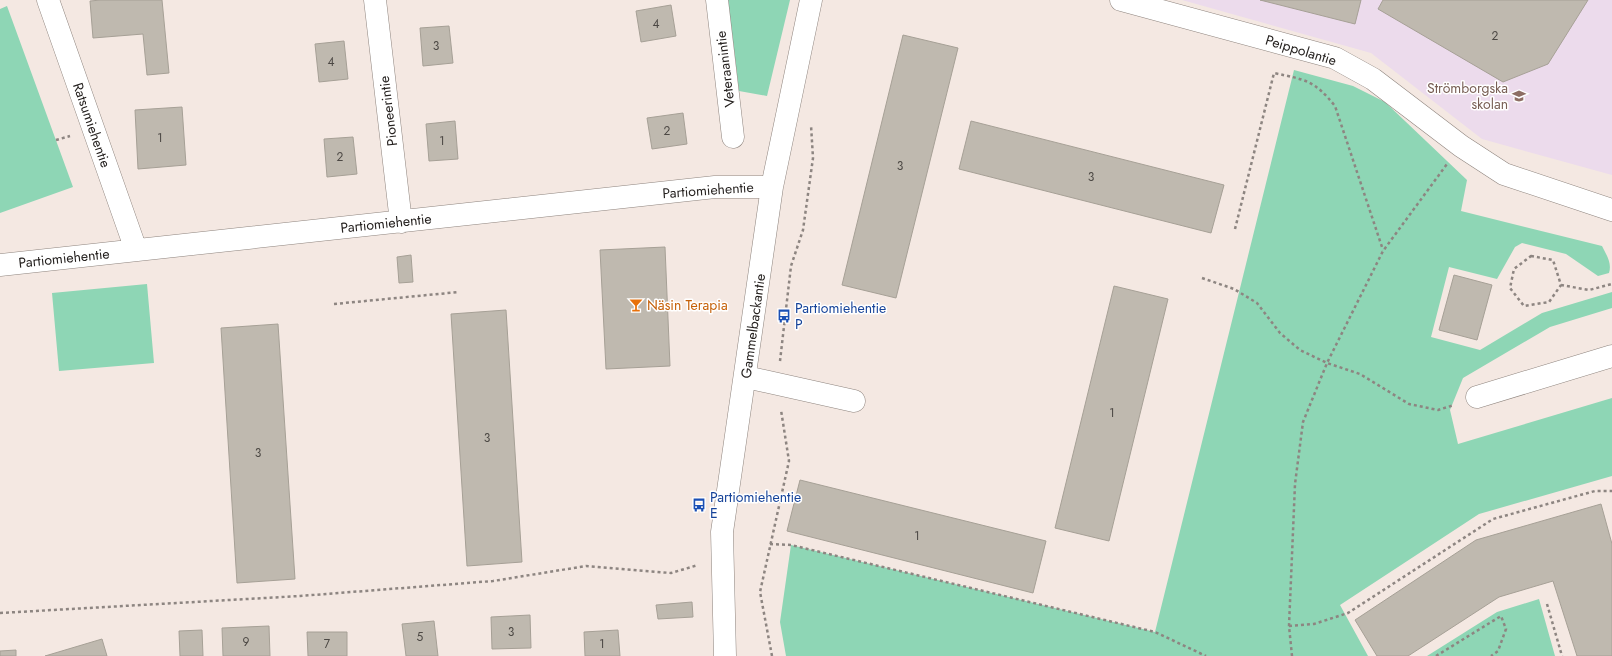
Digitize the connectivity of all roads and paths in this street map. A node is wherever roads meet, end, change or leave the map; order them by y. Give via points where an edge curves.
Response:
1 (48, 0) edge
2 (374, 0) edge
3 (717, 0) edge
4 (811, 0) edge
5 (1121, 0) edge
6 (811, 121) dead end
7 (733, 137) dead end
8 (1461, 146) junction
9 (772, 187) junction
10 (1612, 210) edge
11 (401, 222) junction
12 (1235, 229) dead end
13 (136, 250) junction
14 (1383, 251) junction
15 (0, 264) edge
16 (1202, 278) dead end
17 (1612, 284) edge
18 (1561, 285) junction
19 (459, 292) dead end
20 (334, 304) dead end
21 (1612, 356) edge
22 (1327, 363) junction
23 (746, 377) junction
24 (778, 384) junction
25 (1477, 397) joint
26 (854, 401) dead end
27 (1612, 492) edge
28 (770, 544) junction
29 (722, 558) junction
30 (1547, 604) dead end
31 (0, 613) edge
32 (1289, 626) junction
33 (725, 656) edge
34 (772, 656) edge
35 (1206, 656) edge
36 (1292, 656) edge
37 (1436, 656) edge
38 (1491, 656) edge
39 (1562, 656) edge

1 - 13 street, Ratsumiehentie
2 - 11 street, Pioneerintie
3 - 7 street, Veteraanintie
4 - 9 street, Gammelbackantie
5 - 8 street, Peippolantie via 1335,58 1373,79
6 - 24 path via 812,166 803,230 791,266
8 - 10 street, Peippolantie via 1504,174
8 - 14 path
9 - 11 street, Partiomiehentie via 715,187
9 - 23 street, Gammelbackantie
11 - 13 street, Partiomiehentie
12 - 14 path via 1274,73 1308,81 1322,90 1335,106
13 - 15 street, Partiomiehentie
14 - 22 path
16 - 22 path via 1234,289 1257,303 1280,334 1300,350
17 - 18 path via 1589,290
18 - 18 path via 1553,260 1531,256 1514,269 1510,288 1524,306 1549,302
19 - 20 path
21 - 25 street
22 - 25 path via 1360,374 1409,404 1438,410
22 - 32 path via 1303,422 1294,484
23 - 24 street
23 - 29 street, Gammelbackantie via 722,532
24 - 26 street
24 - 28 path via 789,461
27 - 32 path via 1594,491 1493,520 1348,613 1314,624
28 - 34 path via 760,592
28 - 35 path via 791,545 1155,632
29 - 31 path via 672,573 586,566 493,581 300,596
29 - 33 street, Gammelbackantie
30 - 39 path
32 - 36 path
37 - 38 path via 1500,616 1506,629 1498,651

